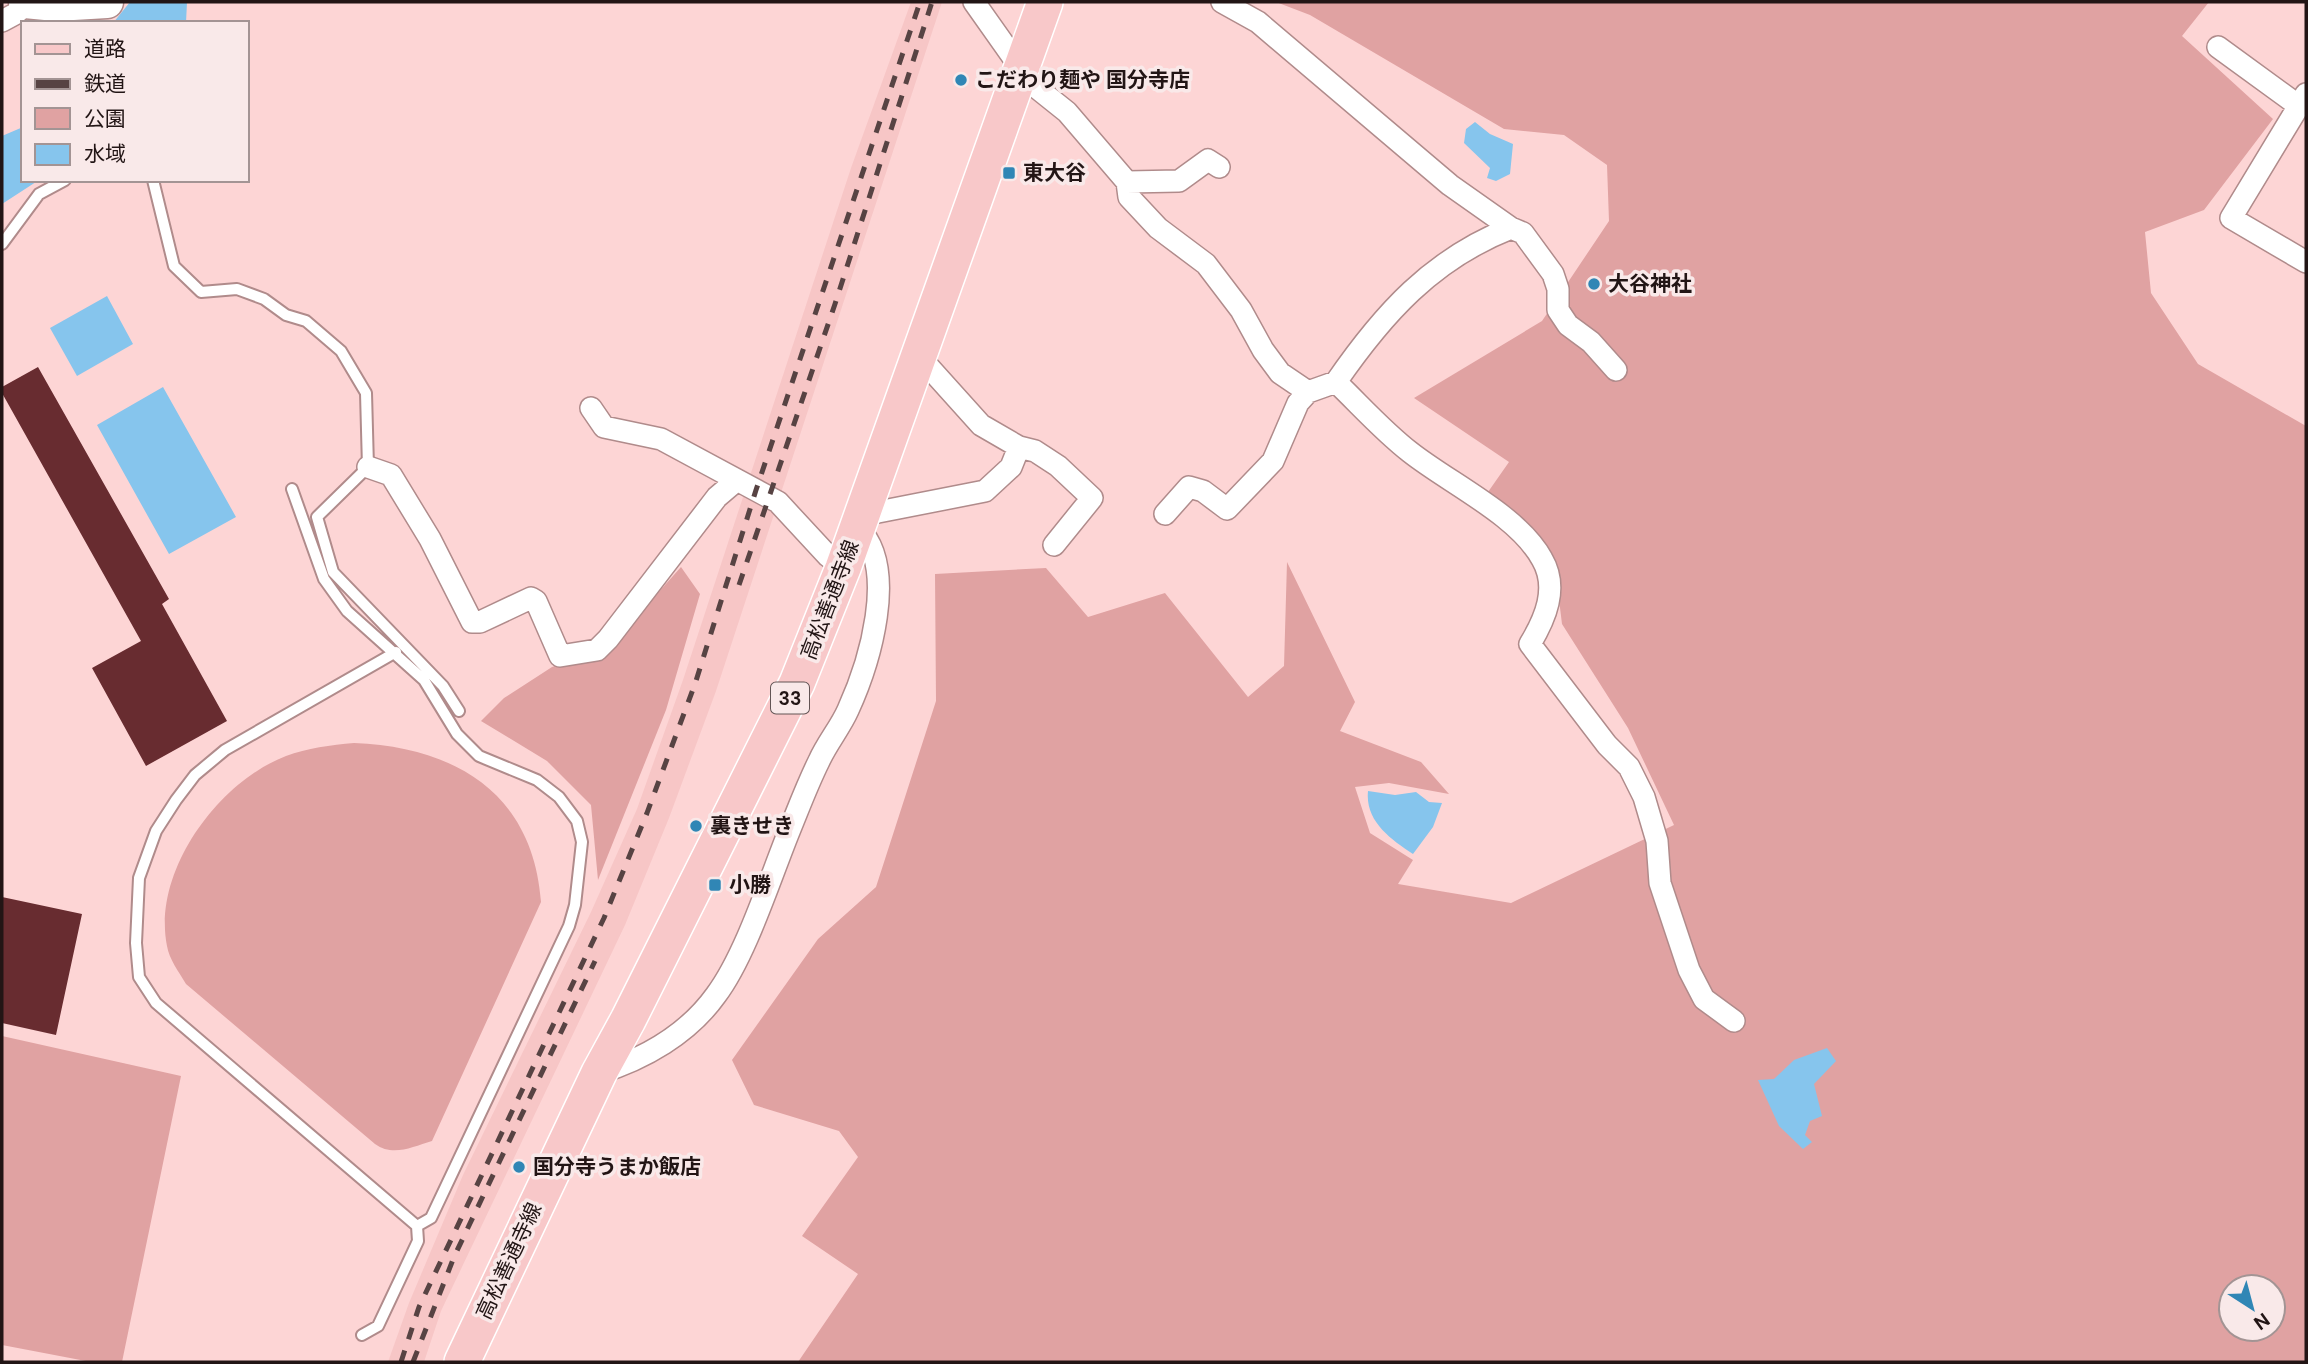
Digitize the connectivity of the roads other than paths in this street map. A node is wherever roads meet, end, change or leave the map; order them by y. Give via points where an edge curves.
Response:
1 (102, 2) edge
2 (974, 2) edge
3 (1045, 2) edge
4 (1222, 2) edge
5 (18, 8) edge
6 (2218, 47) dead end
7 (1020, 66) junction
8 (2304, 97) edge
9 (1219, 167) dead end
10 (61, 182) edge
11 (153, 182) edge
12 (1127, 182) junction
13 (1511, 229) junction
14 (2, 244) edge
15 (2306, 262) edge
16 (918, 355) junction
17 (1616, 370) dead end
18 (1336, 382) junction
19 (1308, 392) junction
20 (591, 408) dead end
21 (1019, 447) junction
22 (368, 467) junction
23 (737, 481) junction
24 (292, 489) dead end
25 (1165, 514) dead end
26 (861, 520) junction
27 (1054, 545) dead end
28 (843, 568) junction
29 (358, 597) junction
30 (347, 611) junction
31 (396, 652) junction
32 (459, 711) dead end
33 (1734, 1021) dead end
34 (598, 1073) junction
35 (417, 1226) junction
36 (362, 1335) dead end
37 (462, 1362) edge

1 - 5 main road
2 - 7 street
3 - 7 main road, 高松善通寺線 / 33
4 - 13 street via 1258,22 1441,178
6 - 8 street
7 - 12 street
7 - 16 main road, 高松善通寺線 / 33
8 - 15 street via 2231,218
9 - 12 street via 1208,160 1179,181
10 - 14 lane via 38,194
11 - 22 lane via 174,266 201,292 237,289 264,299 286,315 306,321 341,351 366,393
12 - 19 street via 1129,197 1158,228 1206,264 1280,373
13 - 17 street via 1523,233 1553,274 1558,310 1568,325
13 - 18 street via 1481,240 1407,293 1388,311
16 - 21 street via 981,425
16 - 26 main road, 高松善通寺線 / 33
18 - 19 street
18 - 33 street via 1408,450 1520,533 1543,560 1550,594 1545,618 1530,644 1607,746 1629,767 1644,797 1657,841 1660,883 1689,970 1704,999
19 - 25 street via 1298,403 1273,461 1227,509 1203,491 1189,487
20 - 23 street via 604,427 661,439
21 - 26 street via 1011,467 985,491 878,512
21 - 27 street via 1058,466 1092,498
22 - 23 street via 391,475 472,622 531,598 560,656 597,650 717,497
22 - 29 lane via 317,517 333,572
23 - 28 street via 778,502
24 - 30 lane via 324,579
26 - 28 main road, 高松善通寺線 / 33
26 - 34 street via 875,554 878,586 868,656 848,710 819,760 736,960 717,994 694,1021 636,1059
28 - 34 main road, 高松善通寺線 / 33 via 792,695
29 - 30 lane
29 - 32 lane via 443,686
30 - 31 lane
31 - 35 lane via 424,680 457,734 479,755 537,780 559,797 577,821 582,842 569,926 431,1218
31 - 35 lane via 225,750 195,775 156,831 139,878 136,943 139,977 156,1003
34 - 37 main road, 高松善通寺線 / 33
35 - 36 lane via 418,1241 378,1326

